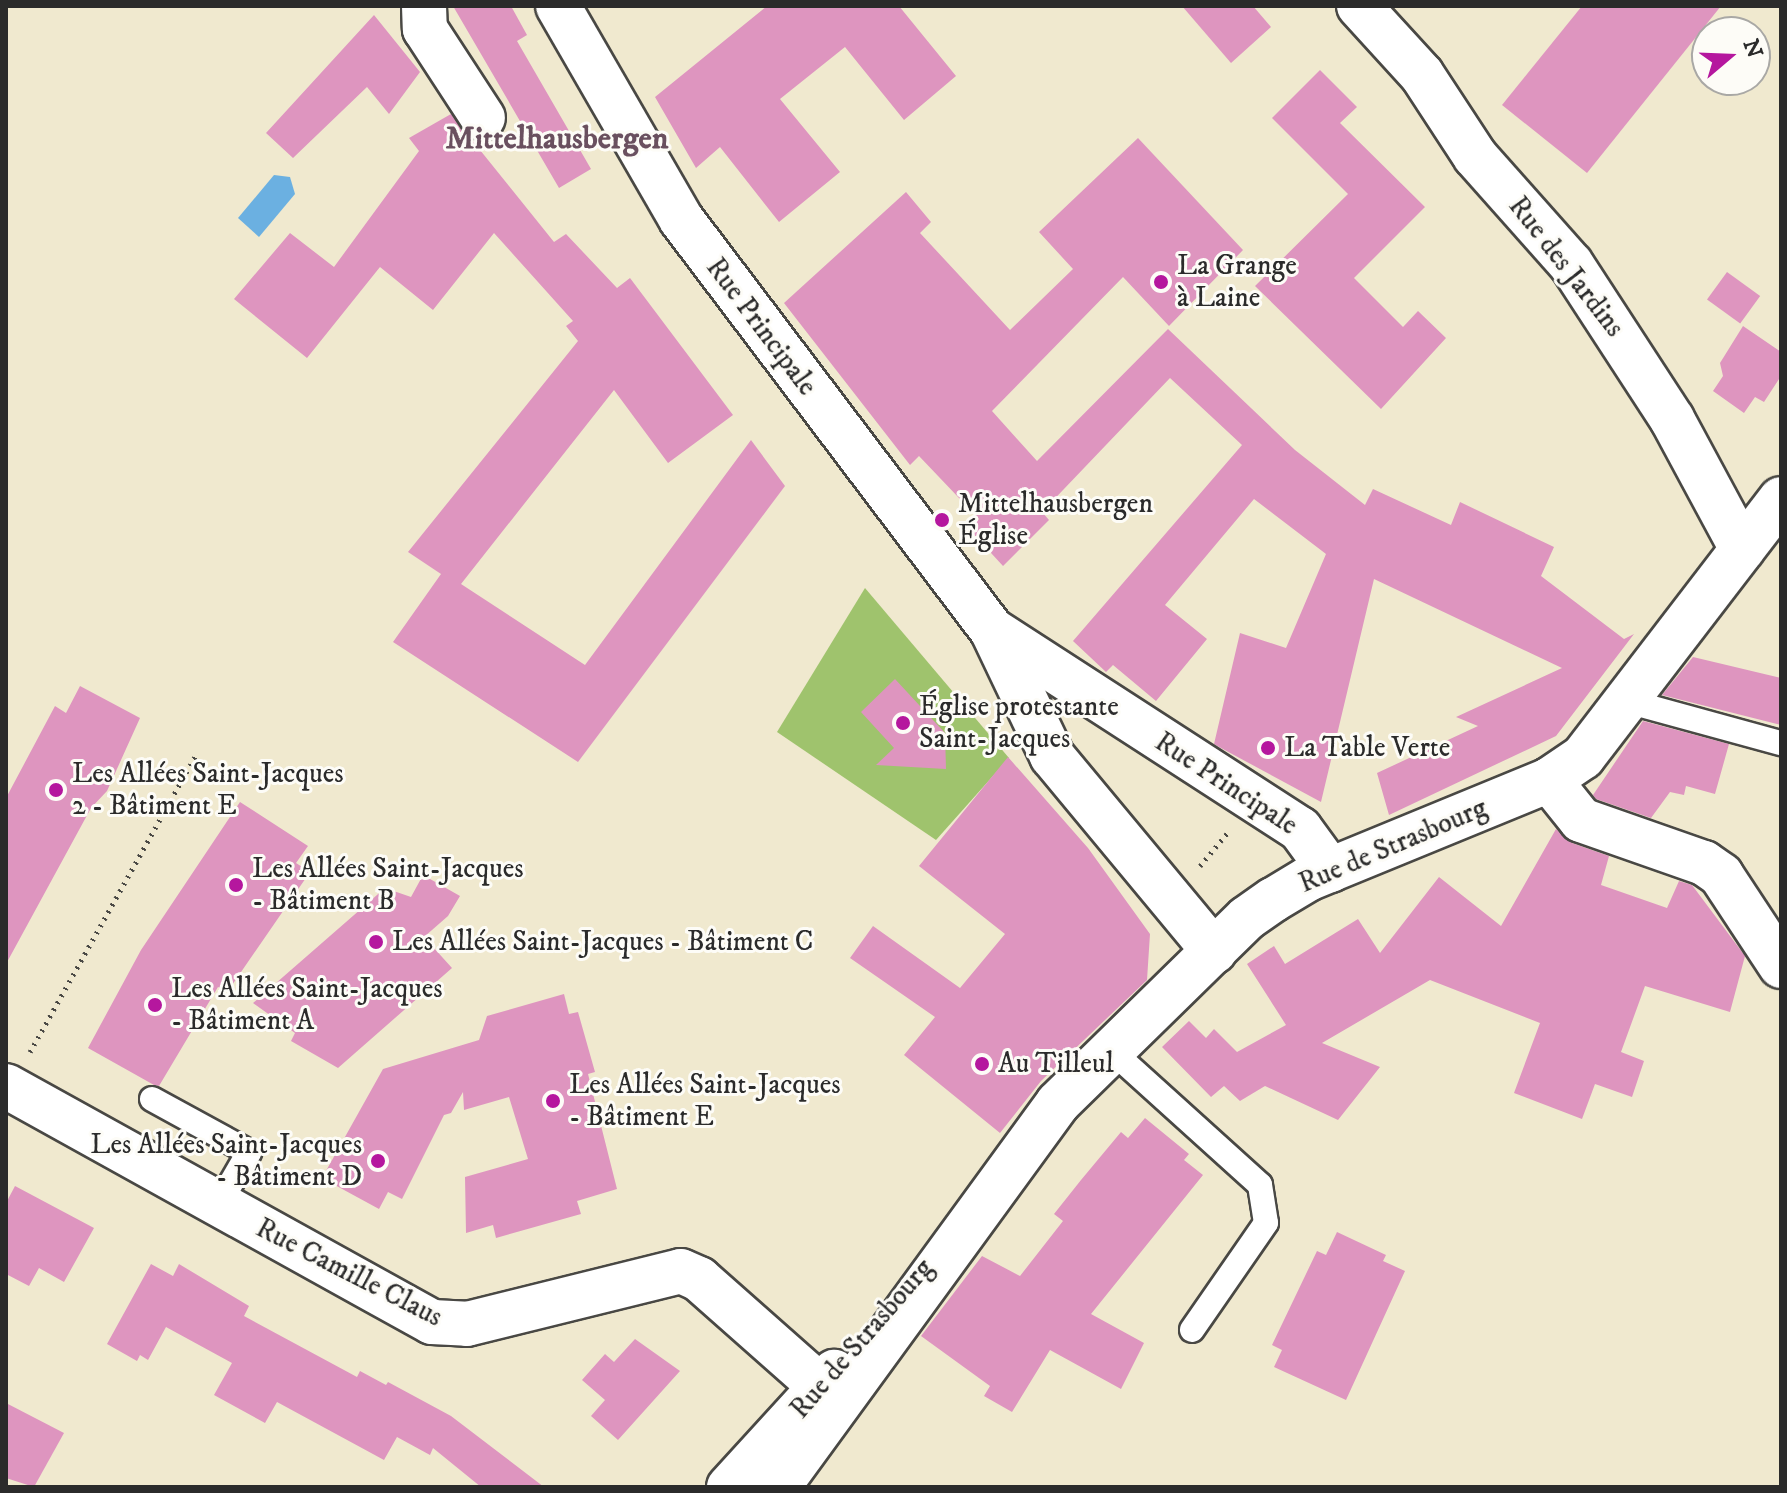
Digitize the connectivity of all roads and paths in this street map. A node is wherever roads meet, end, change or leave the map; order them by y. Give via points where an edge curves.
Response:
1 (424, 6) edge
2 (558, 6) edge
3 (1359, 6) edge
4 (483, 118) dead end
5 (1781, 499) edge
6 (1742, 549) junction
7 (992, 630) junction
8 (1627, 701) junction
9 (1781, 743) edge
10 (196, 755) dead end
11 (1549, 780) junction
12 (1252, 795) junction
13 (1330, 870) junction
14 (1166, 896) junction
15 (1214, 951) junction
16 (1781, 966) edge
17 (1113, 1052) junction
18 (8, 1087) edge
19 (152, 1099) dead end
20 (993, 1189) junction
21 (219, 1204) junction
22 (1192, 1330) dead end
23 (821, 1387) junction
24 (729, 1487) edge
25 (778, 1487) edge

1 - 4 street via 425,29
2 - 7 street, Rue Principale via 681,219
3 - 6 street, Rue des Jardins via 1422,75 1455,130 1557,246 1603,309 1672,419
5 - 6 street, Rue de Strasbourg
6 - 8 street, Rue de Strasbourg
7 - 12 street, Rue Principale
7 - 14 street, Rue Principale via 1052,756
8 - 9 lane
8 - 11 street, Rue de Strasbourg via 1583,757
10 - 18 path
11 - 13 street, Rue de Strasbourg
11 - 16 street via 1581,820 1704,863 1721,875
12 - 13 street, Rue Principale via 1300,829
12 - 14 path via 1214,854
13 - 15 street, Rue de Strasbourg via 1247,918
14 - 15 street, Rue Principale
15 - 17 street, Rue de Strasbourg
17 - 20 street, Rue de Strasbourg via 1058,1103
17 - 22 lane via 1260,1185 1266,1223
18 - 21 street, Rue Camille Claus
19 - 21 lane via 249,1152
20 - 23 street, Rue de Strasbourg
20 - 25 street, Rue de Strasbourg via 844,1403
21 - 23 street, Rue Camille Claus via 447,1327 681,1271 699,1279
23 - 24 street, Rue de Strasbourg

